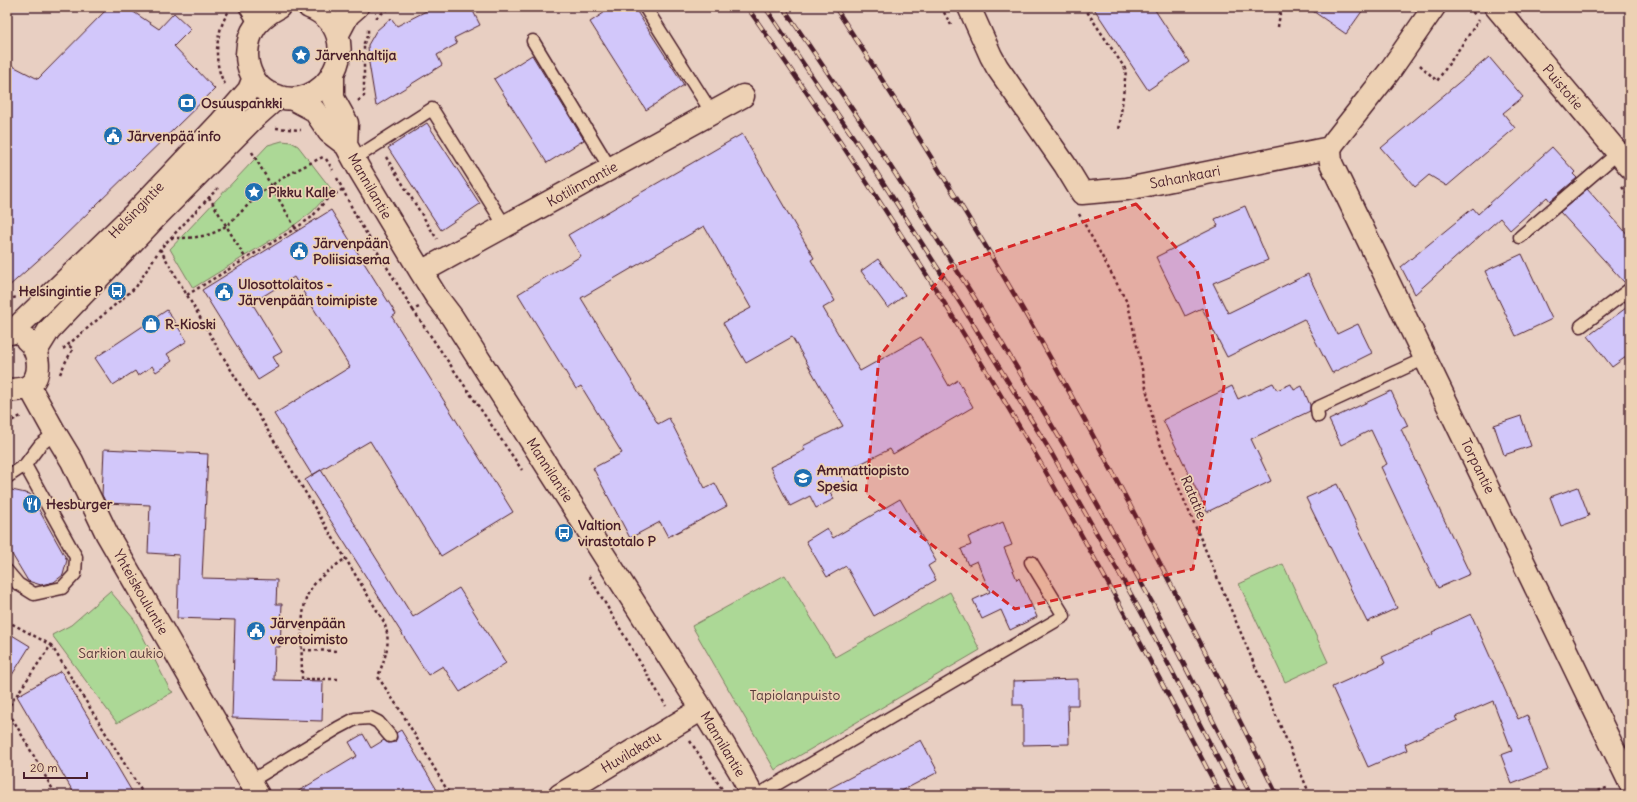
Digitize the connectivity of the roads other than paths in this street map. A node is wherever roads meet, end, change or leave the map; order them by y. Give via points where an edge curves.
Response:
1 (280, 7) edge
2 (645, 7) edge
3 (969, 7) edge
4 (1434, 7) edge
5 (1496, 7) edge
6 (314, 8) edge
7 (255, 14) edge
8 (366, 18) edge
9 (338, 34) junction
10 (533, 41) dead end
11 (333, 73) junction
12 (253, 80) junction
13 (743, 96) dead end
14 (286, 99) junction
15 (712, 113) junction
16 (1330, 148) junction
17 (350, 152) junction
18 (1624, 160) edge
19 (610, 168) junction
20 (505, 226) junction
21 (1520, 237) dead end
22 (421, 272) junction
23 (1630, 288) edge
24 (1582, 326) dead end
25 (9, 334) edge
26 (36, 351) junction
27 (1426, 358) junction
28 (29, 386) junction
29 (7, 390) edge
30 (1318, 416) dead end
31 (55, 433) junction
32 (25, 466) junction
33 (7, 477) edge
34 (1031, 562) dead end
35 (7, 571) edge
36 (702, 709) junction
37 (390, 736) dead end
38 (1630, 783) edge
39 (254, 788) edge
40 (560, 795) edge
41 (752, 795) edge
42 (758, 795) edge

1 - 7 street
2 - 15 lane
3 - 16 street, Sahankaari via 997,66 1066,165 1082,193 1127,189
4 - 16 street
5 - 18 street, Puistotie
6 - 9 street via 328,19
7 - 12 street via 248,40 247,60
8 - 9 street via 348,15
9 - 11 street via 338,59
10 - 19 lane
11 - 14 street via 322,88 310,95
11 - 17 street, Mannilantie via 333,98 347,122
12 - 14 street, Mannilantie via 263,89
12 - 25 street, Helsingintie via 249,90 133,215
13 - 15 street, Kotilinnantie
14 - 17 street, Mannilantie via 314,110 329,132
14 - 26 street, Helsingintie via 252,120 50,330
15 - 19 street, Kotilinnantie
16 - 27 street, Torpantie via 1331,163
17 - 20 lane via 378,144 432,108
17 - 22 street, Mannilantie
18 - 21 lane
19 - 20 street, Kotilinnantie
20 - 22 street, Kotilinnantie
22 - 36 street, Mannilantie
23 - 24 lane
25 - 26 street via 25,339
26 - 28 street via 37,369
27 - 30 lane via 1317,408
27 - 38 street, Torpantie
28 - 29 street
28 - 31 street, Yhteiskouluntie
31 - 32 lane via 40,445
31 - 39 street, Yhteiskouluntie via 72,461 107,534
32 - 33 lane
32 - 35 lane via 76,557 75,574 62,588 34,594 18,584
34 - 42 lane via 1064,616
36 - 40 street, Huvilakatu
36 - 41 street, Mannilantie
37 - 39 lane via 378,722 370,718 355,719 338,728

